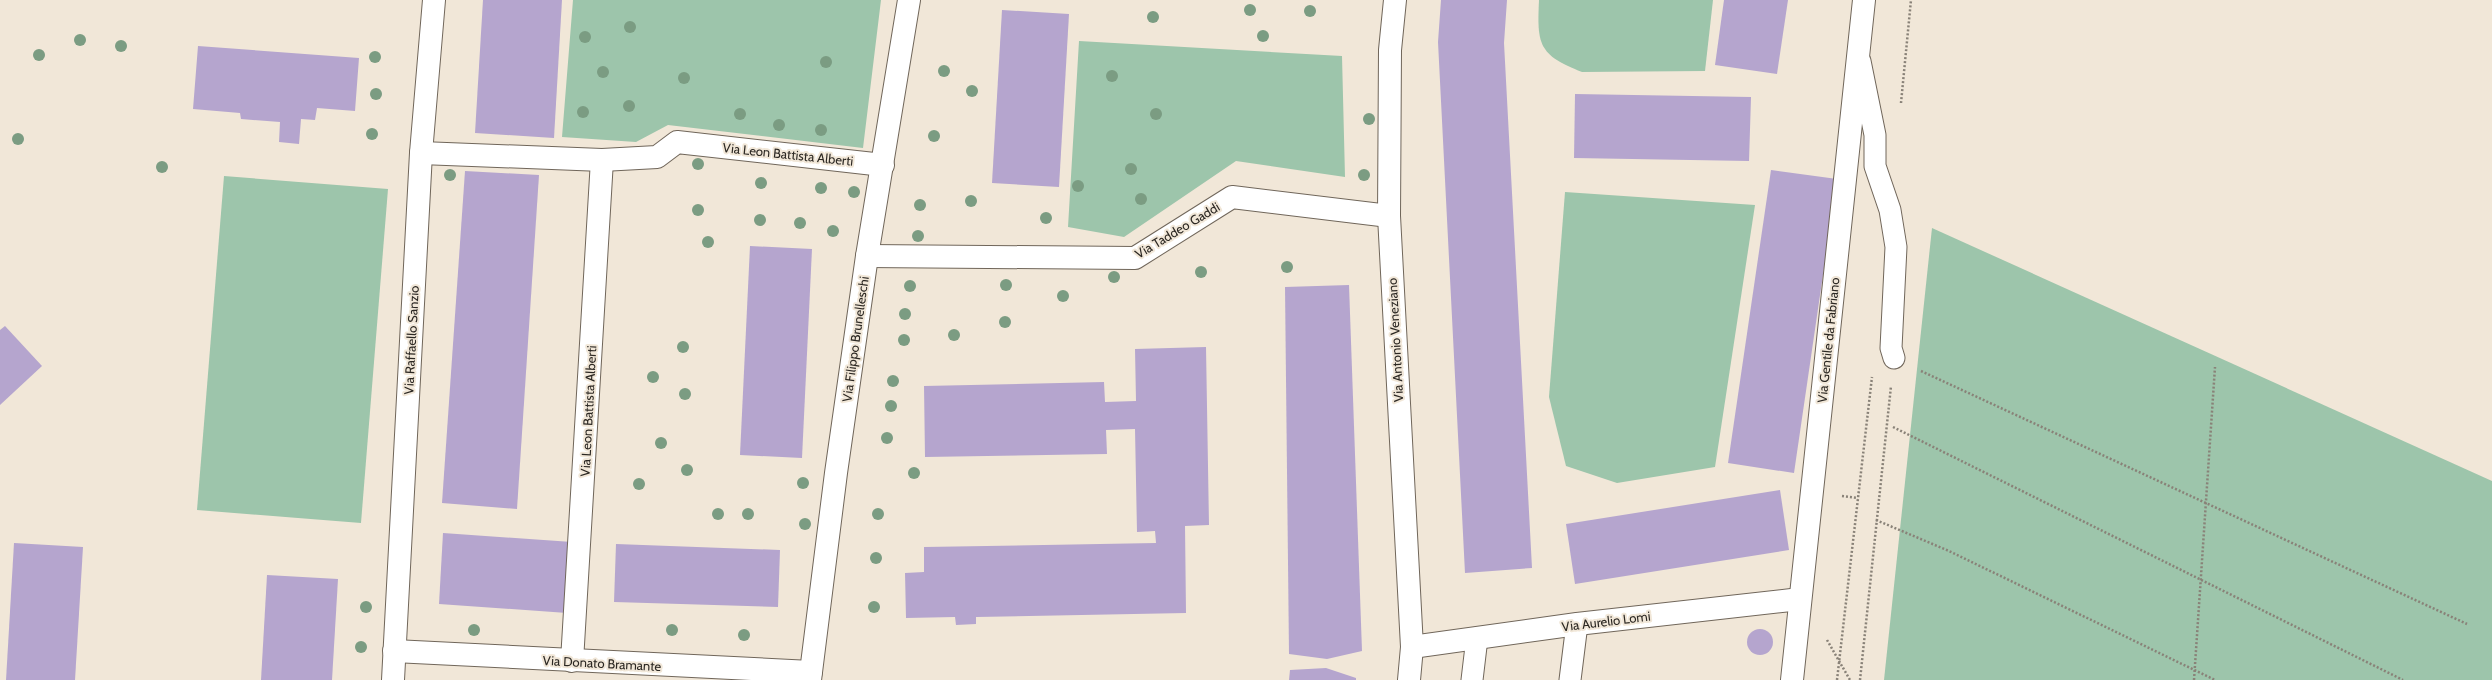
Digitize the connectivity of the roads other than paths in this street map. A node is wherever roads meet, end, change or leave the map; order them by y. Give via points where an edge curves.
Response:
1 (434, 0) edge
2 (909, 0) edge
3 (1395, 0) edge
4 (1864, 0) edge
5 (1858, 52) junction
6 (421, 153) junction
7 (602, 160) junction
8 (883, 165) junction
9 (1389, 216) junction
10 (867, 256) junction
11 (1894, 358) road end
12 (1800, 599) junction
13 (1577, 624) junction
14 (1477, 638) junction
15 (1412, 647) junction
16 (394, 651) junction
17 (572, 661) junction
18 (810, 676) edge
19 (393, 680) edge
20 (1409, 680) edge
21 (1472, 680) edge
22 (1570, 680) edge
23 (1792, 680) edge

1 - 6 street, Via Raffaello Sanzio
2 - 8 street, Via Filippo Brunelleschi
3 - 9 street, Via Antonio Veneziano via 1390,50
4 - 5 street, Via Gentile da Fabriano
5 - 11 lane via 1875,135 1874,166 1890,210 1896,247 1891,348
5 - 12 street, Via Gentile da Fabriano
6 - 7 street, Via Leon Battista Alberti
6 - 16 street, Via Raffaello Sanzio
7 - 8 street, Via Leon Battista Alberti via 657,157 677,142
7 - 17 street, Via Leon Battista Alberti
8 - 10 street, Via Filippo Brunelleschi
9 - 10 street, Via Taddeo Gaddi via 1232,197 1135,258
9 - 15 street, Via Antonio Veneziano
10 - 18 street, Via Filippo Brunelleschi
12 - 13 street, Via Aurelio Lomi
12 - 23 street, Via Gentile da Fabriano
13 - 14 street, Via Aurelio Lomi
13 - 22 lane
14 - 15 street, Via Aurelio Lomi
14 - 21 lane
15 - 20 street, Via Antonio Veneziano
16 - 17 street, Via Donato Bramante
16 - 19 street, Via Raffaello Sanzio
17 - 18 street, Via Donato Bramante

